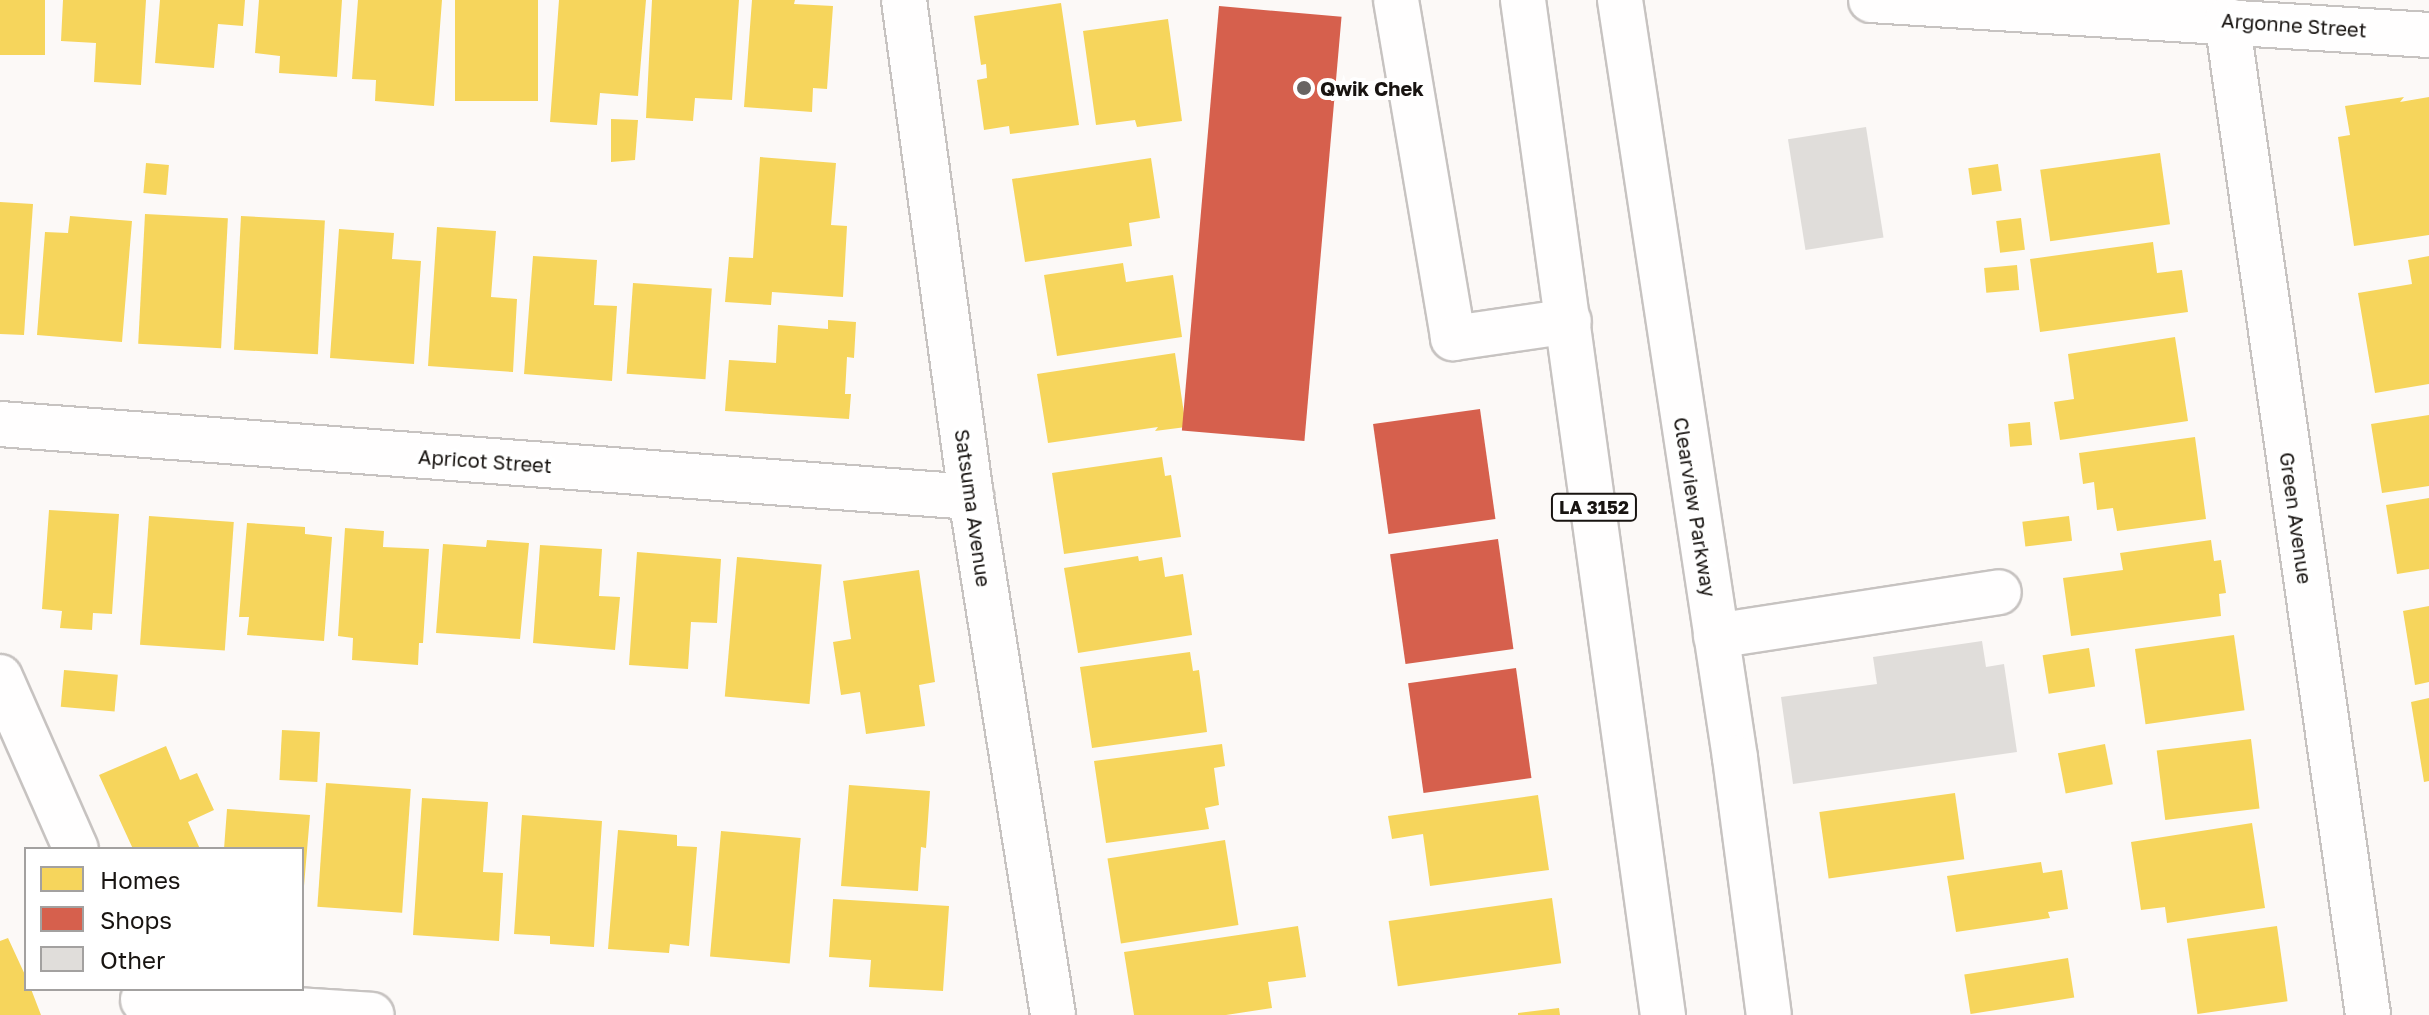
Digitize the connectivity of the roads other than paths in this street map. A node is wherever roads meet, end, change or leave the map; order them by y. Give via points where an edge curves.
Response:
1 (904, 0) edge
2 (1396, 0) edge
3 (1523, 0) edge
4 (1620, 0) edge
5 (1871, 0) edge
6 (1885, 0) edge
7 (2182, 9) edge
8 (2227, 20) junction
9 (2429, 35) edge
10 (1569, 321) junction
11 (0, 424) edge
12 (971, 497) junction
13 (1999, 592) dead end
14 (1716, 636) junction
15 (0, 677) edge
16 (75, 847) edge
17 (144, 1001) edge
18 (372, 1015) edge
19 (1053, 1015) edge
20 (1663, 1015) edge
21 (1769, 1015) edge
22 (2368, 1015) edge

1 - 12 main road, Satsuma Avenue
2 - 10 main road via 1453,338
3 - 10 main road, LA 3152
4 - 14 main road, Clearview Parkway
5 - 6 main road, Argonne Street
6 - 7 main road, Argonne Street
7 - 8 main road, Argonne Street
8 - 9 main road, Argonne Street
8 - 22 main road, Green Avenue
10 - 20 main road, LA 3152
11 - 12 main road, Apricot Street
12 - 19 main road, Satsuma Avenue
13 - 14 main road
14 - 21 main road, Clearview Parkway
15 - 16 main road
17 - 18 main road

